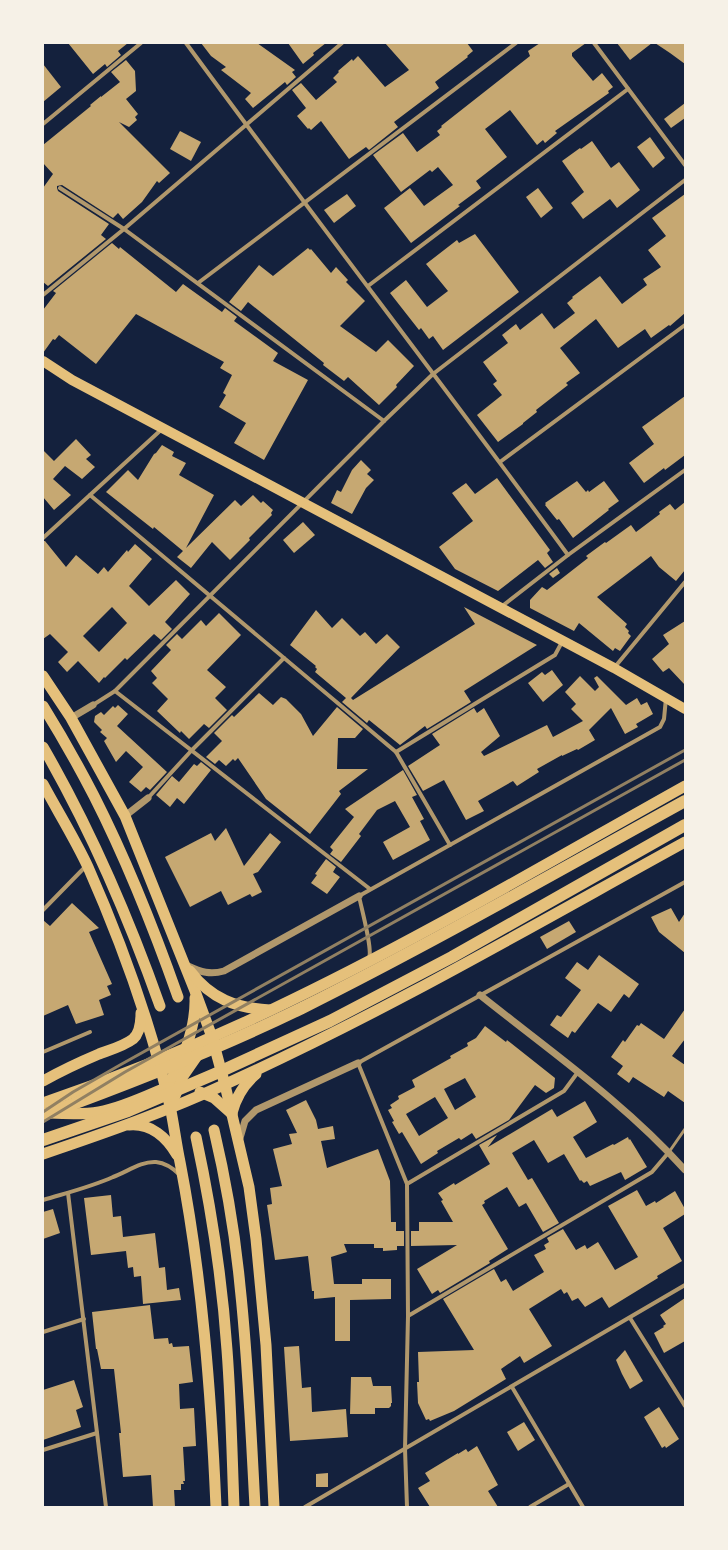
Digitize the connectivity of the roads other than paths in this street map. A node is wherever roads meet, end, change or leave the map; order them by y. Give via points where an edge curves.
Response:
1 (141, 43) edge
2 (186, 43) edge
3 (342, 43) edge
4 (516, 43) edge
5 (594, 43) edge
6 (628, 89) junction
7 (43, 124) edge
8 (246, 125) junction
9 (685, 165) edge
10 (685, 180) edge
11 (60, 188) dead end
12 (304, 202) junction
13 (124, 229) junction
14 (198, 283) junction
15 (368, 286) junction
16 (43, 295) edge
17 (685, 324) edge
18 (43, 361) edge
19 (433, 374) junction
20 (384, 421) junction
21 (162, 429) junction
22 (500, 462) junction
23 (685, 470) edge
24 (90, 494) junction
25 (302, 503) junction
26 (43, 538) edge
27 (568, 555) junction
28 (685, 582) edge
29 (211, 596) junction
30 (500, 608) junction
31 (562, 642) junction
32 (284, 658) junction
33 (614, 668) junction
34 (43, 676) edge
35 (114, 691) junction
36 (666, 698) junction
37 (93, 704) joint
38 (43, 706) edge
39 (685, 709) edge
40 (71, 718) junction
41 (43, 747) edge
42 (191, 751) junction
43 (396, 752) junction
44 (43, 784) edge
45 (685, 786) edge
46 (148, 798) joint
47 (685, 801) edge
48 (126, 816) junction
49 (685, 826) edge
50 (685, 842) edge
51 (450, 845) junction
52 (87, 866) junction
53 (685, 882) edge
54 (370, 889) junction
55 (359, 896) junction
56 (43, 910) edge
57 (366, 963) junction
58 (184, 964) junction
59 (194, 991) junction
60 (480, 995) junction
61 (178, 997) dead end
62 (140, 1004) junction
63 (160, 1006) dead end
64 (272, 1010) junction
65 (90, 1032) dead end
66 (212, 1037) junction
67 (187, 1048) junction
68 (43, 1052) edge
69 (158, 1060) junction
70 (358, 1063) junction
71 (269, 1065) junction
72 (578, 1072) junction
73 (179, 1074) junction
74 (43, 1080) edge
75 (225, 1084) junction
76 (178, 1087) junction
77 (165, 1088) junction
78 (204, 1093) junction
79 (43, 1103) edge
80 (170, 1107) junction
81 (43, 1113) edge
82 (232, 1114) junction
83 (120, 1126) junction
84 (685, 1129) edge
85 (214, 1130) dead end
86 (196, 1137) dead end
87 (43, 1140) edge
88 (239, 1142) junction
89 (669, 1152) junction
90 (43, 1154) edge
91 (180, 1159) junction
92 (685, 1170) edge
93 (184, 1180) junction
94 (407, 1184) junction
95 (68, 1192) junction
96 (43, 1200) edge
97 (685, 1285) edge
98 (408, 1316) junction
99 (630, 1318) junction
100 (84, 1319) junction
101 (43, 1332) edge
102 (512, 1387) junction
103 (685, 1406) edge
104 (98, 1433) junction
105 (405, 1449) junction
106 (43, 1450) edge
107 (569, 1484) junction
108 (106, 1507) edge
109 (216, 1507) edge
110 (234, 1507) edge
111 (254, 1507) edge
112 (274, 1507) edge
113 (305, 1507) edge
114 (407, 1507) edge
115 (530, 1507) edge
116 (583, 1507) edge

1 - 7 street
2 - 8 street
3 - 8 street
4 - 12 street
5 - 6 street
6 - 9 street
6 - 15 street
8 - 12 street
8 - 13 street
10 - 19 street
11 - 13 street
12 - 14 street
12 - 15 street
13 - 14 street
13 - 16 street
14 - 20 street
15 - 19 street
17 - 22 street
18 - 21 main road via 72,380
19 - 20 street
19 - 22 street
20 - 25 street
21 - 24 street
21 - 25 main road
22 - 27 street
23 - 27 street
24 - 26 street
24 - 29 street
25 - 29 street
25 - 30 main road
27 - 30 street
28 - 33 street
29 - 32 street
29 - 35 street
30 - 31 main road
31 - 33 main road
31 - 43 street via 555,655
32 - 42 street
32 - 43 street
33 - 36 main road
34 - 40 highway
35 - 37 street
35 - 42 street
36 - 39 main road
36 - 51 street via 664,719 660,727
37 - 40 street
38 - 61 highway via 115,838
40 - 48 highway
41 - 63 highway via 101,857
42 - 46 street
42 - 54 street
43 - 51 street
44 - 52 highway
45 - 57 highway
46 - 48 street
47 - 81 highway via 406,955 301,1008 186,1060 104,1093
48 - 58 highway
49 - 87 highway via 452,957 330,1021 128,1111
50 - 71 highway via 389,1004
51 - 54 street
52 - 56 street
52 - 62 highway
53 - 60 street
54 - 55 street
55 - 57 street via 370,946 370,956
55 - 58 street via 224,971 200,972
57 - 64 highway
58 - 59 highway
58 - 64 highway via 205,988 226,1001 238,1006
59 - 66 highway
59 - 67 highway via 194,1017
60 - 70 street
60 - 72 street
62 - 69 highway
62 - 74 highway via 141,1020 134,1038
64 - 66 highway
65 - 68 street
66 - 67 highway
66 - 73 highway
66 - 75 highway
67 - 69 highway
67 - 73 highway
69 - 73 highway
69 - 77 highway
69 - 79 highway
70 - 88 street via 256,1110 245,1121
70 - 94 street
71 - 75 highway
71 - 82 highway via 248,1081 234,1105
72 - 89 street
72 - 94 street via 564,1092
73 - 75 highway via 210,1084
73 - 76 highway
73 - 77 highway
75 - 78 highway
75 - 82 highway
76 - 77 highway
76 - 78 highway
76 - 80 highway
77 - 80 highway
77 - 81 highway via 99,1112
77 - 83 highway via 138,1115
78 - 80 highway
78 - 82 highway
80 - 83 highway
80 - 91 highway
82 - 88 highway
83 - 90 highway
83 - 91 highway via 134,1125 155,1131 171,1145
84 - 89 lane
85 - 111 highway via 225,1178 240,1285 249,1385
86 - 110 highway via 206,1182 221,1290
88 - 112 highway via 249,1187 262,1287
89 - 92 street
89 - 98 street via 652,1172
91 - 93 highway
93 - 95 street via 166,1164 156,1162 135,1167 113,1178
93 - 109 highway via 203,1318
94 - 98 street
95 - 96 street
95 - 100 street
97 - 99 street
98 - 105 street
99 - 102 street
99 - 103 street
100 - 101 street
100 - 104 street
102 - 105 street
102 - 107 street
104 - 106 street
104 - 108 street
105 - 113 street
105 - 114 street
107 - 115 street
107 - 116 street

